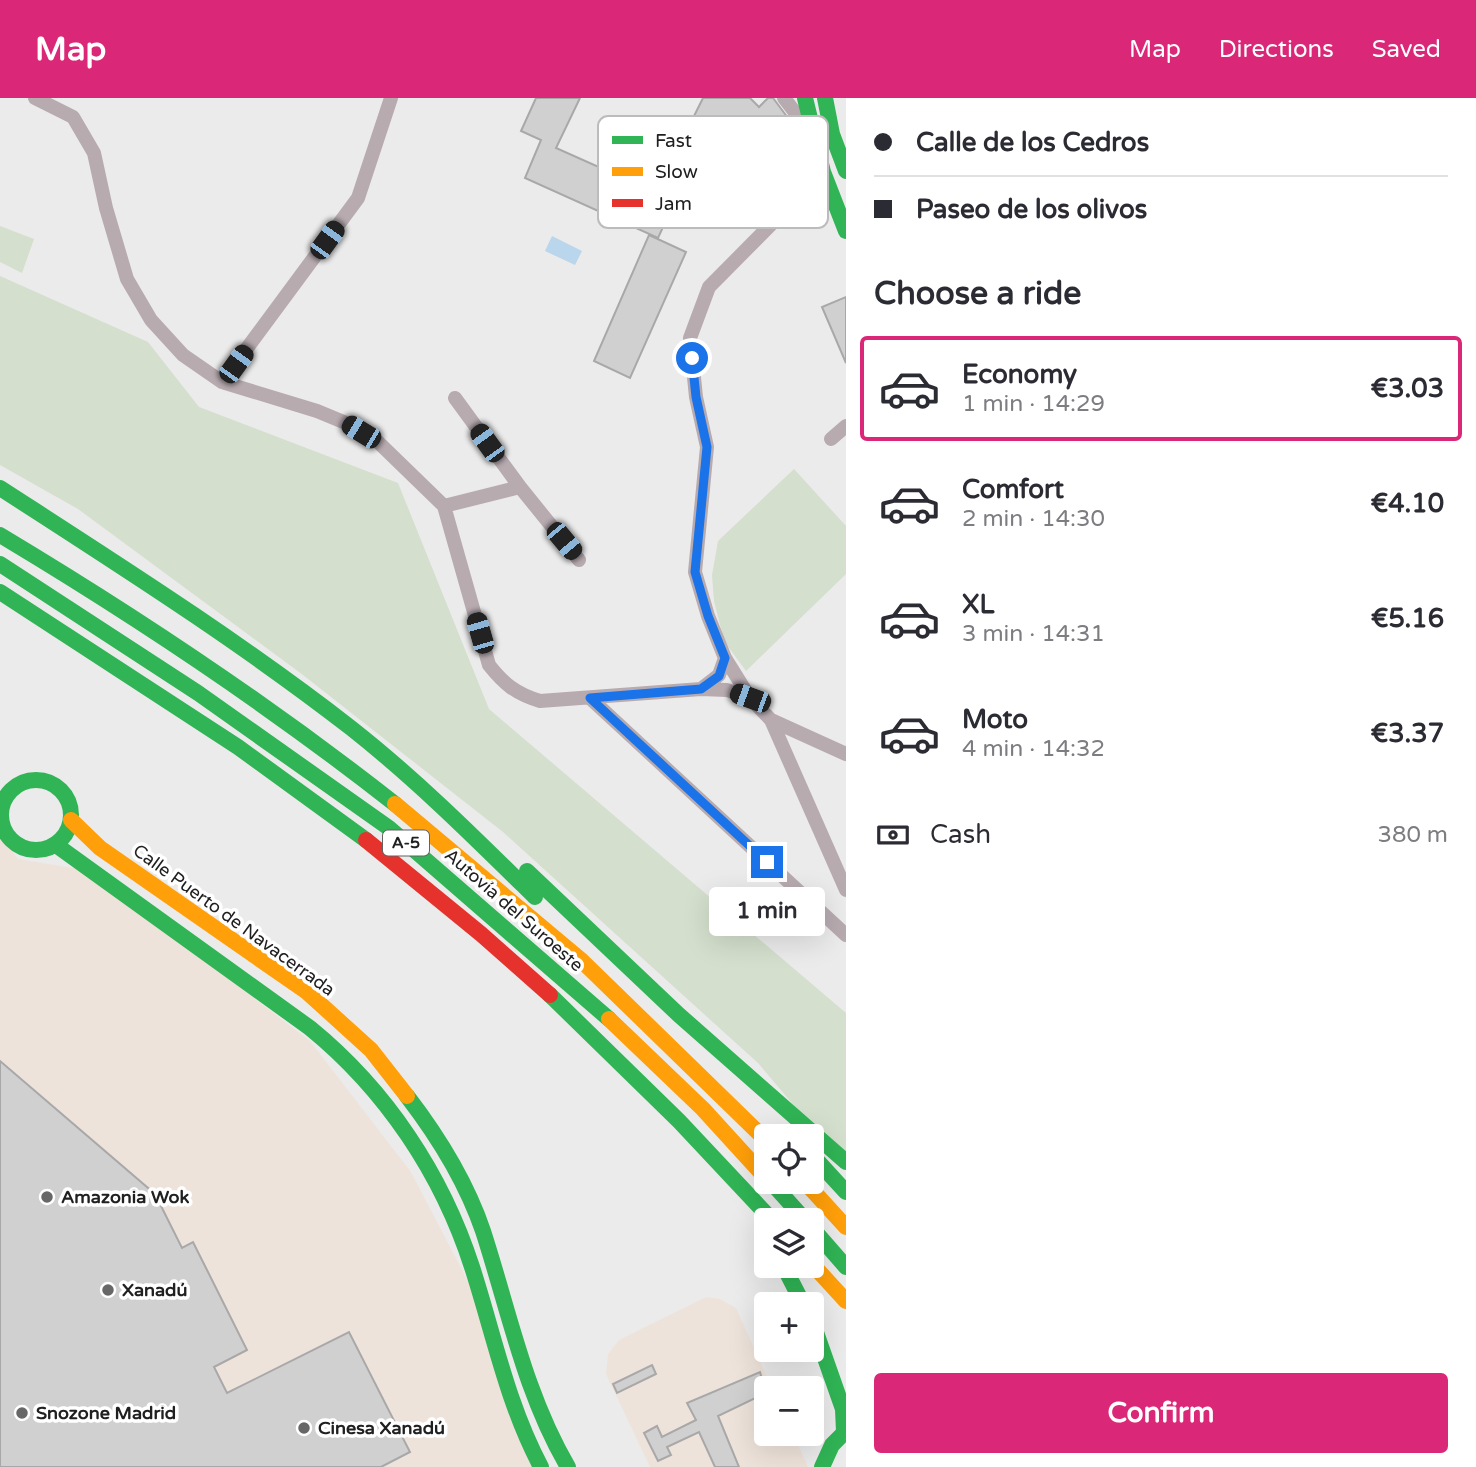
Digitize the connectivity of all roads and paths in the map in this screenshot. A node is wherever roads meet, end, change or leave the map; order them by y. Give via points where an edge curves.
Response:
1 (35, 98) edge
2 (391, 98) edge
3 (783, 98) edge
4 (805, 98) edge
5 (825, 98) edge
6 (797, 116) edge
7 (810, 116) edge
8 (846, 172) edge
9 (828, 185) edge
10 (767, 228) edge
11 (846, 231) edge
12 (222, 382) junction
13 (455, 398) dead end
14 (846, 426) edge
15 (831, 439) dead end
16 (520, 487) junction
17 (0, 488) edge
18 (444, 506) junction
19 (0, 535) edge
20 (579, 559) dead end
21 (0, 564) edge
22 (0, 592) edge
23 (725, 658) junction
24 (701, 689) junction
25 (590, 698) junction
26 (750, 698) junction
27 (771, 720) junction
28 (352, 729) junction
29 (807, 737) junction
30 (846, 754) edge
31 (791, 765) junction
32 (0, 776) edge
33 (17, 785) junction
34 (71, 820) junction
35 (56, 845) junction
36 (846, 890) edge
37 (846, 935) edge
38 (679, 1015) junction
39 (737, 1107) junction
40 (781, 1124) edge
41 (754, 1126) edge
42 (688, 1130) junction
43 (846, 1163) edge
44 (754, 1165) edge
45 (824, 1168) edge
46 (846, 1192) edge
47 (781, 1194) edge
48 (816, 1194) edge
49 (761, 1208) edge
50 (794, 1208) edge
51 (754, 1220) edge
52 (846, 1227) edge
53 (824, 1242) edge
54 (846, 1267) edge
55 (824, 1277) edge
56 (846, 1301) edge
57 (824, 1355) edge
58 (845, 1431) edge
59 (541, 1467) edge
60 (568, 1467) edge
61 (822, 1467) edge

1 - 12 street via 73,117 94,153 127,279 150,320 183,355
2 - 12 street via 358,198
3 - 6 street
4 - 7 main road
5 - 8 main road
9 - 11 main road
10 - 23 street via 709,287 690,338 707,447 695,572
12 - 18 street via 346,423 377,441
13 - 16 street
14 - 15 street
16 - 18 street
16 - 20 street
17 - 28 main road via 175,600
18 - 25 street via 489,665 503,683 540,701
19 - 39 main road, Autovía del Suroeste / A-5 via 218,674 345,764 480,870
21 - 44 main road, Autovía del Suroeste / A-5 via 198,692 389,828 596,1006
22 - 42 main road via 187,713 376,848 580,1022
23 - 24 street via 719,676
23 - 26 street
24 - 25 street
24 - 26 street via 727,690
25 - 37 street
26 - 27 street
27 - 29 street
27 - 31 street
28 - 38 main road via 491,837
28 - 39 main road via 466,829 643,1002 716,1076
29 - 30 street
29 - 31 street via 795,747
31 - 36 street
32 - 33 main road
33 - 34 main road via 39,780 60,789 67,798
33 - 35 main road via 1,806 7,836 24,849
34 - 35 main road
34 - 60 main road, Calle Puerto de Navacerrada via 100,848 307,992 371,1050 419,1112 452,1165 482,1229 516,1346 545,1423
35 - 59 main road via 163,918 289,1013 360,1074 425,1165 462,1238 493,1353
38 - 40 main road
38 - 43 main road
39 - 41 main road, Autovía del Suroeste / A-5
42 - 49 main road
42 - 51 main road via 703,1161
45 - 46 main road
47 - 50 main road, Autovía del Suroeste / A-5
48 - 52 main road
53 - 54 main road
55 - 56 main road
57 - 58 main road via 843,1409
58 - 61 main road

